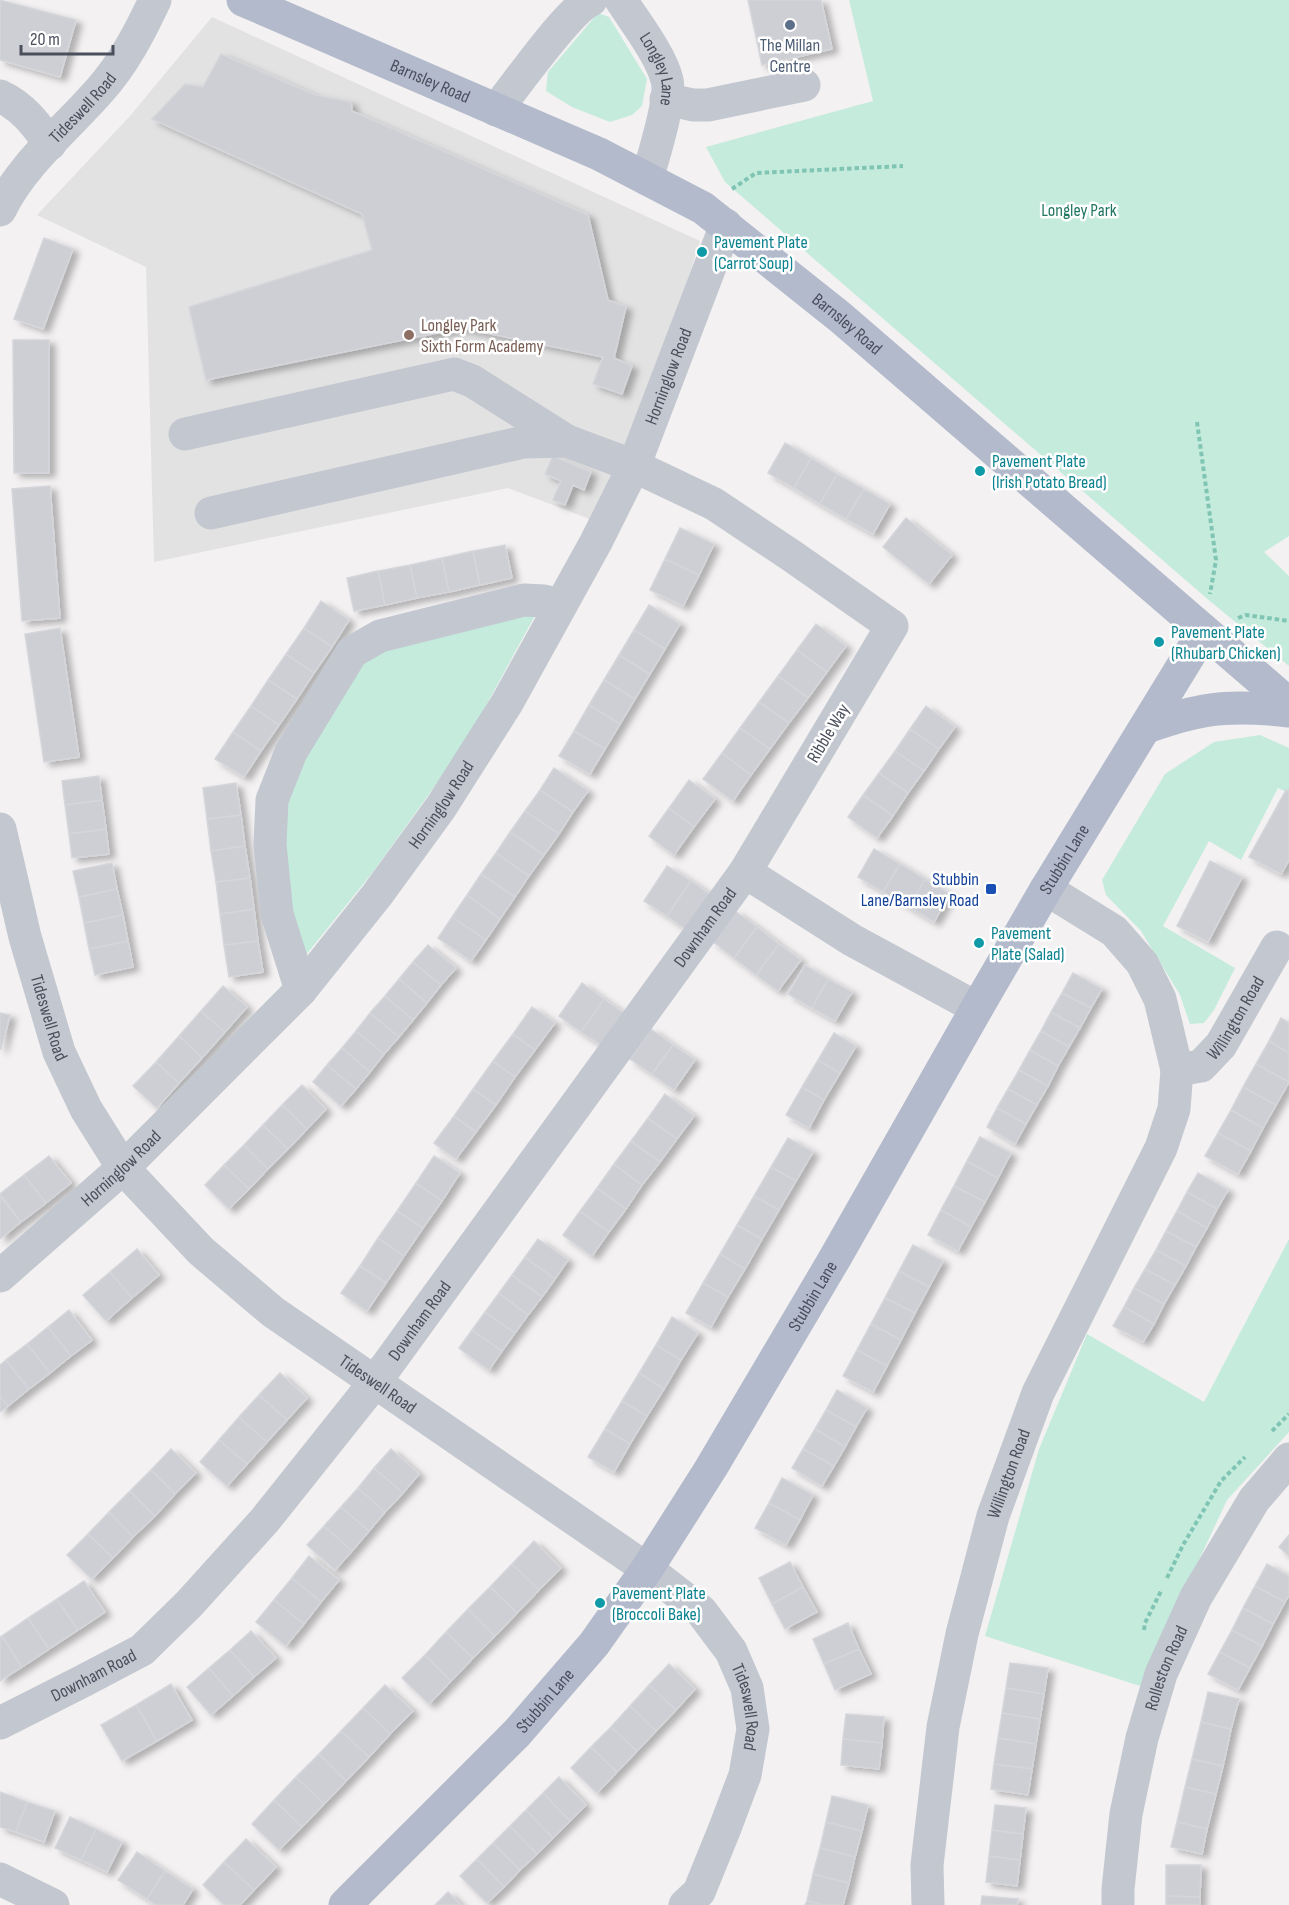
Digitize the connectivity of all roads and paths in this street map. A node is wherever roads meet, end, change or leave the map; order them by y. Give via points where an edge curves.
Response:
1 (155, 0) edge
2 (243, 0) edge
3 (591, 0) edge
4 (621, 0) edge
5 (804, 85) dead end
6 (0, 96) edge
7 (666, 99) junction
8 (496, 110) junction
9 (50, 144) junction
10 (903, 166) dead end
11 (648, 179) junction
12 (0, 210) edge
13 (715, 217) junction
14 (1197, 422) dead end
15 (185, 434) dead end
16 (567, 441) junction
17 (634, 466) junction
18 (211, 513) dead end
19 (560, 605) junction
20 (1289, 621) edge
21 (1204, 631) junction
22 (1289, 704) edge
23 (1289, 711) edge
24 (1146, 727) junction
25 (0, 829) edge
26 (745, 872) junction
27 (1046, 889) junction
28 (1277, 947) dead end
29 (301, 990) junction
30 (976, 1008) junction
31 (1178, 1070) junction
32 (123, 1168) junction
33 (0, 1276) edge
34 (375, 1382) junction
35 (1289, 1459) edge
36 (647, 1569) junction
37 (0, 1723) edge
38 (0, 1879) edge
39 (696, 1900) edge
40 (53, 1905) edge
41 (345, 1905) edge
42 (928, 1905) edge
43 (1118, 1905) edge

1 - 9 street, Tideswell Road via 130,51
2 - 8 main road, Barnsley Road
3 - 8 street via 560,30
4 - 7 street, Longley Lane via 662,64 668,82
5 - 7 street via 708,105
6 - 9 street via 31,118
7 - 11 street, Longley Lane
8 - 11 main road, Barnsley Road
9 - 12 street, Tideswell Road via 24,171
10 - 13 path via 756,173
11 - 13 main road, Barnsley Road
13 - 17 street, Horninglow Road
13 - 21 main road, Barnsley Road via 910,376
14 - 21 path via 1216,560
15 - 16 street via 454,374 472,381
16 - 17 street
16 - 18 street via 524,442
17 - 19 street, Horninglow Road
17 - 26 street, Ribble Way via 714,504 892,626
19 - 29 street, Horninglow Road via 507,703 441,807
19 - 29 street via 524,600 380,636 352,652 291,752 272,800 270,845 278,914
20 - 21 path via 1246,615
21 - 22 main road, Barnsley Road
21 - 24 main road, Stubbin Lane
23 - 24 main road via 1212,709
24 - 27 main road, Stubbin Lane
25 - 32 street, Tideswell Road via 25,937 59,1052 86,1109
26 - 30 street via 852,940
26 - 34 street, Downham Road
27 - 30 main road, Stubbin Lane
27 - 31 street, Willington Road via 1113,931 1142,963 1160,999
28 - 31 street, Willington Road via 1221,1045 1201,1066
29 - 32 street, Horninglow Road
30 - 36 main road, Stubbin Lane via 836,1258
31 - 42 street, Willington Road via 1174,1109 1161,1148 1038,1393 993,1516 962,1634 943,1728 927,1865
32 - 33 street, Horninglow Road
32 - 34 street, Tideswell Road via 201,1251 273,1312
34 - 36 street, Tideswell Road
34 - 37 street, Downham Road via 265,1520 142,1650
35 - 43 street, Rolleston Road via 1254,1500 1196,1597 1161,1674 1126,1814
36 - 39 street, Tideswell Road via 701,1611 731,1651 747,1688 753,1729 745,1775
36 - 41 main road, Stubbin Lane via 594,1644 517,1733
38 - 40 street

